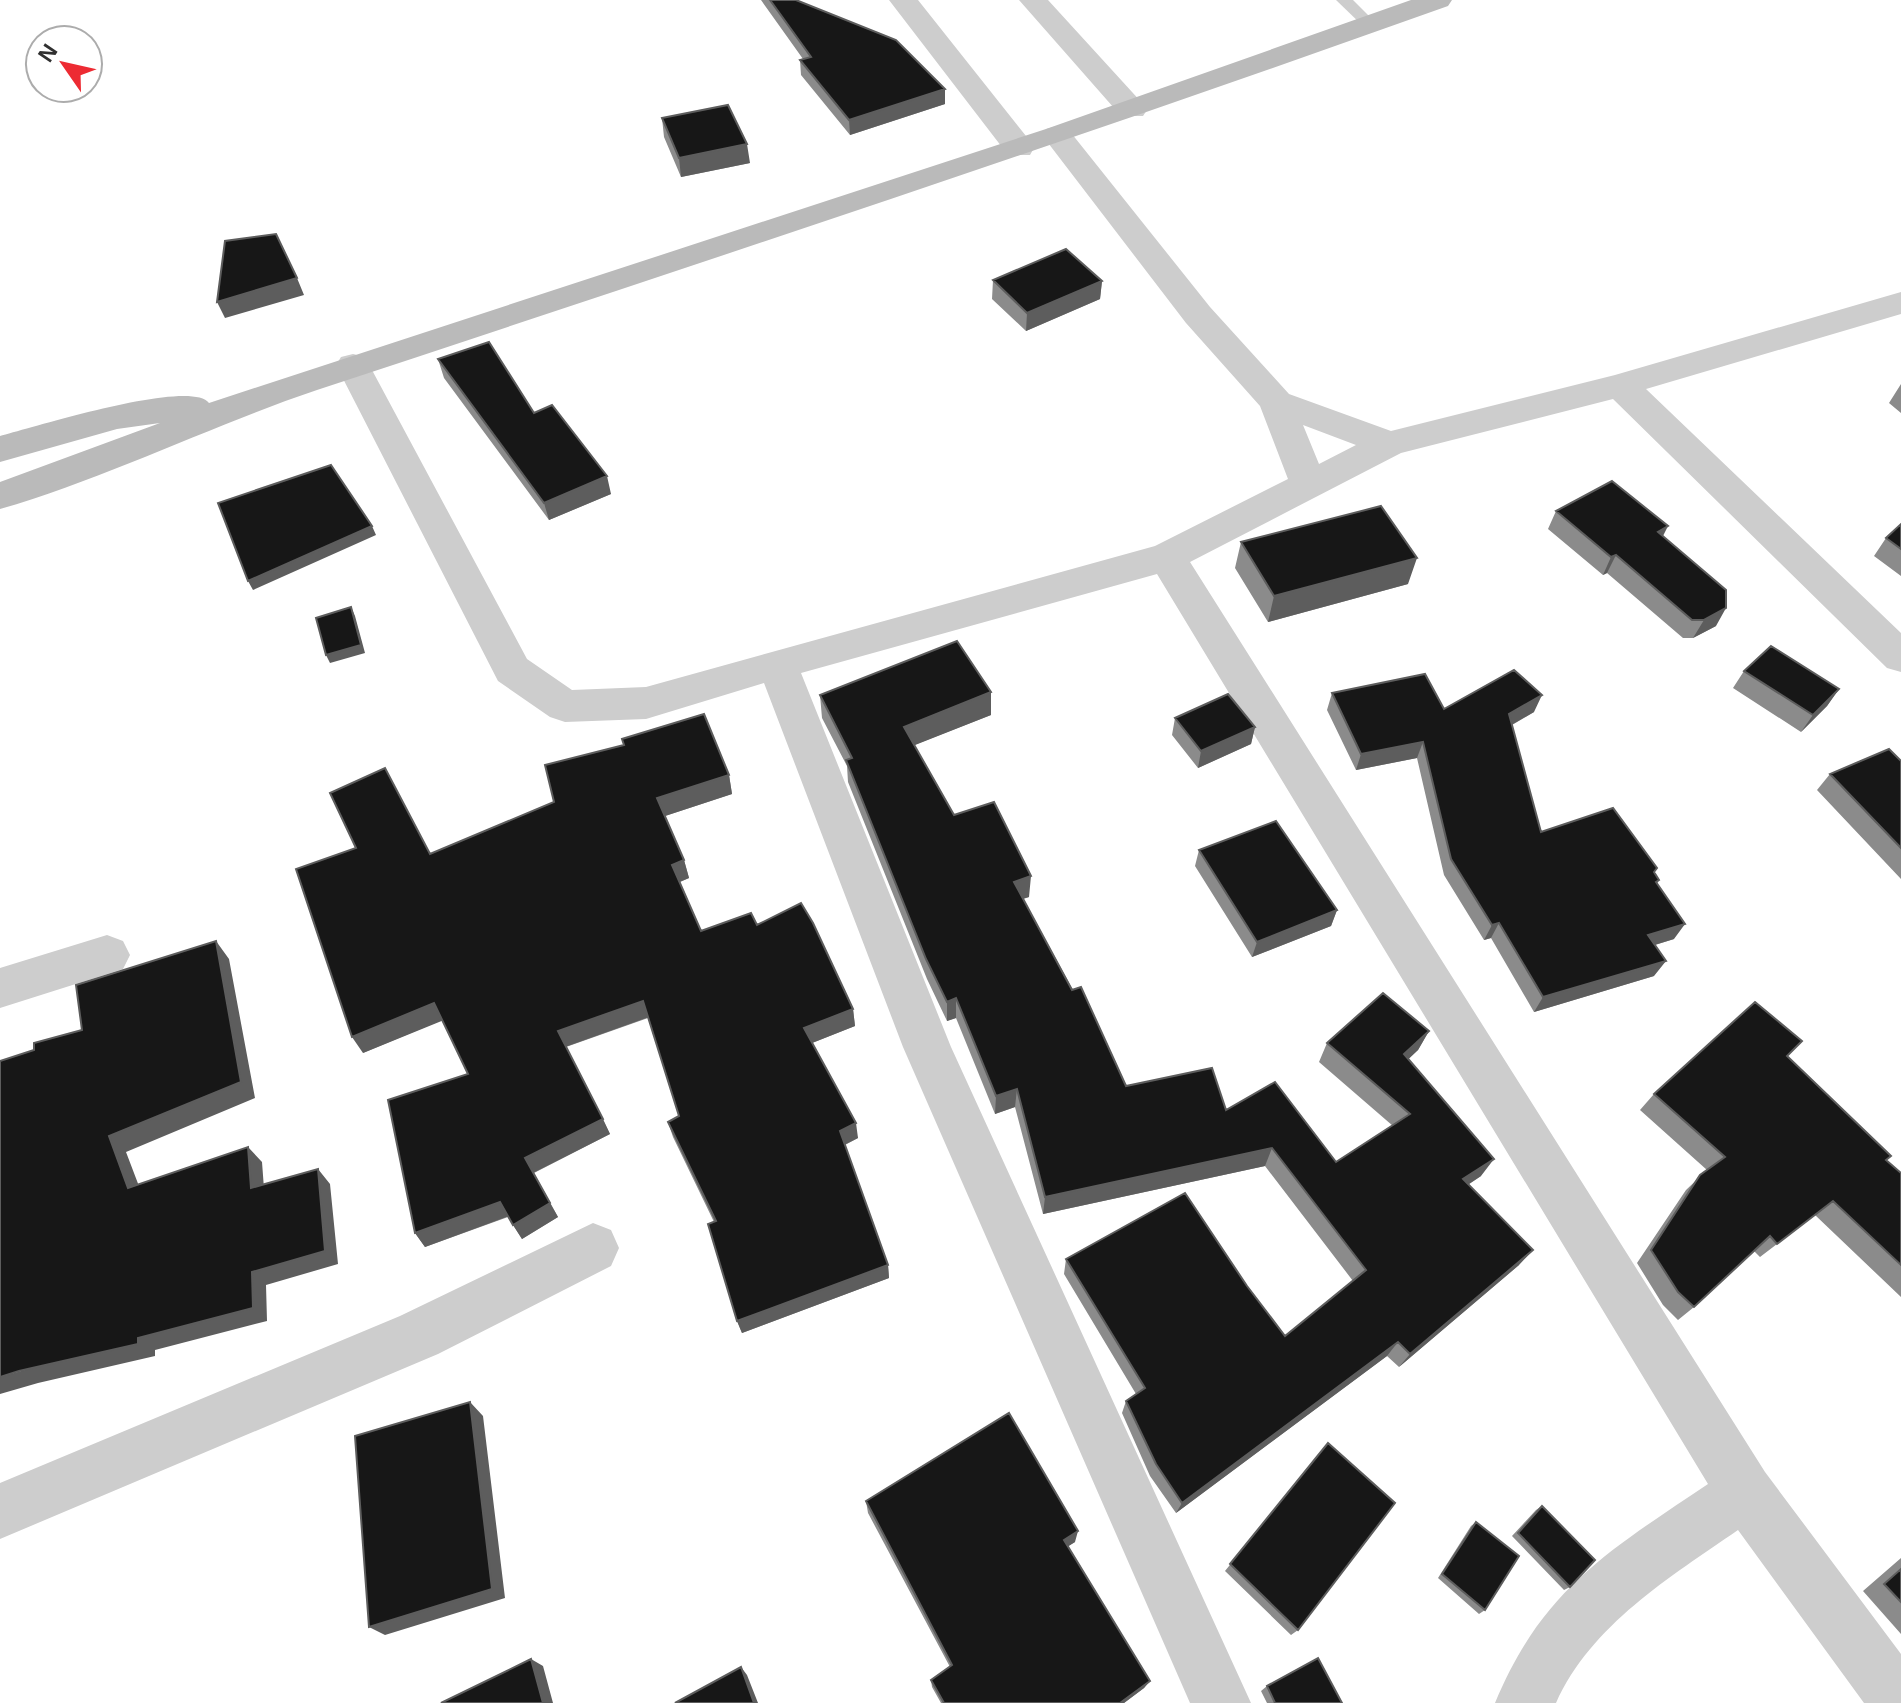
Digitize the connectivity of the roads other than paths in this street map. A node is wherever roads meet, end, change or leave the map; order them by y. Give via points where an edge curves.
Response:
1 (903, 0) edge
2 (1033, 0) edge
3 (1344, 0) edge
4 (1438, 0) edge
5 (1369, 24) junction
6 (1132, 110) junction
7 (1057, 135) junction
8 (1019, 148) junction
9 (1901, 303) edge
10 (353, 365) junction
11 (1620, 385) junction
12 (252, 399) junction
13 (1276, 402) junction
14 (1389, 444) junction
15 (0, 449) edge
16 (1309, 485) junction
17 (0, 496) edge
18 (1167, 557) junction
19 (1901, 657) edge
20 (777, 664) junction
21 (107, 955) dead end
22 (0, 988) edge
23 (593, 1248) dead end
24 (1745, 1492) junction
25 (0, 1511) edge
26 (1221, 1703) edge
27 (1525, 1703) edge
28 (1901, 1703) edge

1 - 8 street
2 - 6 street
3 - 5 lane
4 - 5 main road
5 - 6 main road
6 - 7 main road
7 - 8 main road
7 - 13 street via 1198,315
8 - 10 main road
9 - 11 street
10 - 12 main road
10 - 20 street via 512,670 565,706 646,703
11 - 14 street
11 - 19 street
12 - 15 main road via 117,417
12 - 17 main road via 113,457
13 - 14 street
13 - 16 street
14 - 16 street
16 - 18 street
18 - 20 street
18 - 24 street
20 - 26 street via 927,1047
21 - 22 street
23 - 25 street via 419,1335
24 - 27 street via 1622,1578 1576,1621 1536,1671
24 - 28 street

